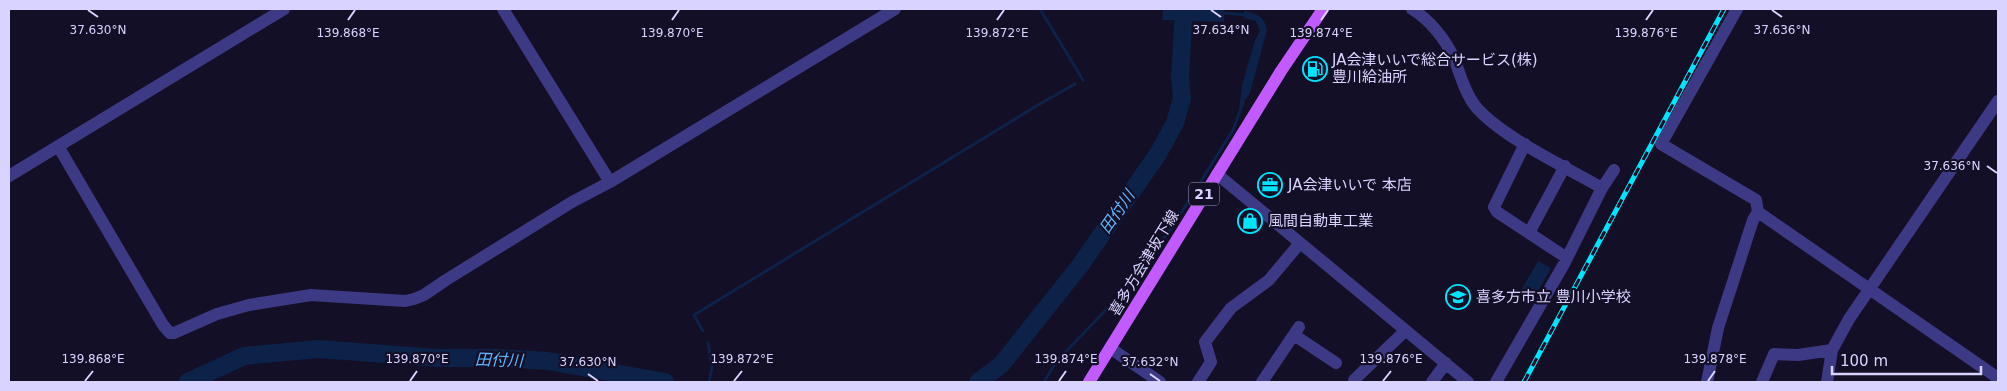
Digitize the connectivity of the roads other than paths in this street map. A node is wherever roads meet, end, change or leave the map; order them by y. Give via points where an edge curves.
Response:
1 (284, 9) edge
2 (503, 9) edge
3 (896, 9) edge
4 (1323, 9) edge
5 (1412, 9) edge
6 (1737, 9) edge
7 (1998, 101) edge
8 (1525, 144) junction
9 (58, 146) junction
10 (1565, 166) junction
11 (1614, 170) dead end
12 (1217, 174) junction
13 (9, 176) edge
14 (610, 182) junction
15 (1602, 188) junction
16 (1758, 212) junction
17 (1529, 233) junction
18 (1300, 243) junction
19 (1567, 258) junction
20 (1869, 289) junction
21 (1404, 330) junction
22 (1110, 348) junction
23 (1832, 350) junction
24 (1336, 363) dead end
25 (1446, 363) junction
26 (1998, 378) edge
27 (1354, 380) dead end
28 (1089, 382) edge
29 (1160, 382) edge
30 (1198, 382) edge
31 (1262, 382) edge
32 (1432, 382) edge
33 (1468, 382) edge
34 (1496, 382) edge
35 (1708, 382) edge
36 (1762, 382) edge
37 (1827, 382) edge

1 - 9 street
2 - 14 street
3 - 14 street
4 - 12 main road, 喜多方会津坂下線 / 21
5 - 8 street via 1428,20 1450,50 1476,106
6 - 16 street via 1661,144 1756,200
7 - 20 street
8 - 10 street
8 - 17 street via 1494,207
9 - 13 street
9 - 14 street via 170,333 249,305 311,295 414,299
10 - 15 street
10 - 17 street
11 - 15 street
12 - 18 street
12 - 22 main road, 喜多方会津坂下線 / 21
15 - 19 street
16 - 20 street
16 - 35 street via 1718,328
17 - 19 street
18 - 21 street
18 - 30 street via 1270,280 1226,313 1205,342 1211,362
19 - 34 street
20 - 23 street
20 - 26 street
21 - 25 street
21 - 27 street
22 - 28 main road, 喜多方会津坂下線 / 21
22 - 29 street
23 - 36 street via 1798,355 1774,354
23 - 37 street
24 - 31 street via 1297,331
25 - 32 street
25 - 33 street

